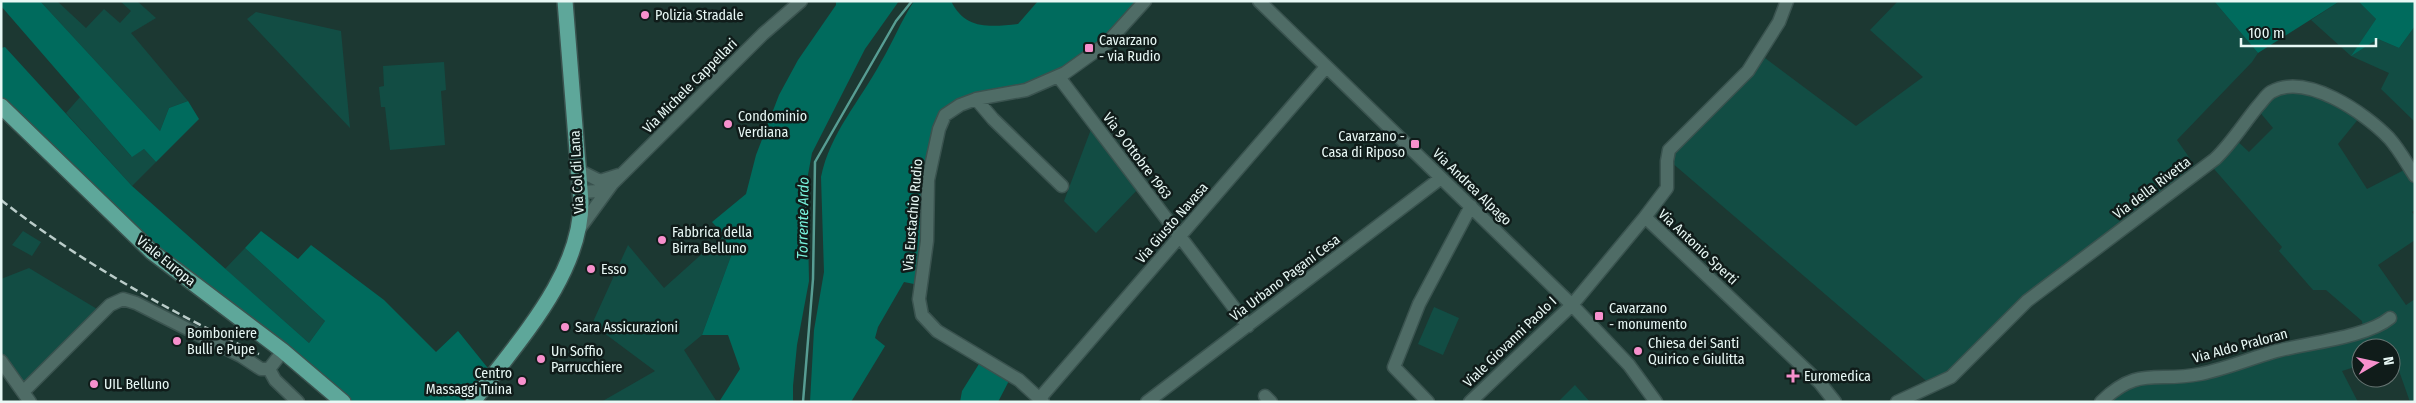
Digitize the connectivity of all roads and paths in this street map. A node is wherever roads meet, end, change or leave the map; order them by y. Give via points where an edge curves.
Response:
1 (565, 1) edge
2 (801, 1) edge
3 (1145, 1) edge
4 (1259, 1) edge
5 (1787, 1) edge
6 (1326, 68) junction
7 (1058, 76) junction
8 (976, 99) junction
9 (1, 106) edge
10 (578, 170) junction
11 (2415, 176) edge
12 (1441, 178) junction
13 (610, 182) junction
14 (1062, 186) dead end
15 (580, 190) junction
16 (1471, 206) junction
17 (1645, 216) junction
18 (577, 233) junction
19 (1180, 238) junction
20 (1572, 304) junction
21 (2390, 318) dead end
22 (1248, 326) junction
23 (283, 351) junction
24 (1, 361) edge
25 (269, 369) junction
26 (26, 397) edge
27 (1041, 400) edge
28 (298, 402) edge
29 (343, 402) edge
30 (472, 402) edge
31 (1147, 402) edge
32 (1428, 402) edge
33 (1470, 402) edge
34 (1656, 402) edge
35 (1835, 402) edge
36 (1897, 402) edge
37 (2101, 402) edge

1 - 10 main road, Via Col di Lana
2 - 13 street, Via Michele Cappellari
3 - 7 street, Via Eustachio Rudio via 1107,42
4 - 6 street, Via Andrea Alpago
5 - 17 street, Via Antonio Sperti via 1779,22 1752,65 1669,150 1667,188
6 - 12 street, Via Andrea Alpago
6 - 19 street, Via Giusto Navasa
7 - 8 street, Via Eustachio Rudio via 1026,90
7 - 19 street, Via 9 Ottobre 1963
8 - 14 street
8 - 27 street, Via Eustachio Rudio via 945,115 938,129 928,180 927,241 920,304 925,320 932,327 1019,380
9 - 23 main road, Viale Europa via 152,252
10 - 13 street via 600,181
10 - 15 main road, Via Col di Lana
11 - 36 street, Via della Rivetta via 2390,139 2362,115 2322,92 2282,88 2270,93 2215,159 2027,301 1951,377
12 - 16 street, Via Andrea Alpago
12 - 22 street, Via Urbano Pagani Cesa
13 - 15 street, Via Michele Cappellari
13 - 18 street, Via Michele Cappellari
15 - 18 main road, Via Col di Lana
16 - 20 street, Via Andrea Alpago
16 - 32 street via 1412,320 1394,367
17 - 20 street, Viale Giovanni Paolo I
17 - 35 street, Via Antonio Sperti via 1820,383
18 - 30 main road, Via Col di Lana via 543,309
19 - 22 street, Via 9 Ottobre 1963
19 - 27 street, Via Giusto Navasa
20 - 33 street, Viale Giovanni Paolo I
20 - 34 street, Via Andrea Alpago via 1629,364
21 - 37 street, Via Aldo Praloran via 2374,328 2208,372 2134,379 2114,389
22 - 31 street, Via Urbano Pagani Cesa
23 - 25 street
23 - 29 main road, Viale Europa
24 - 26 street
25 - 26 street via 261,369 123,299 110,305
25 - 28 street via 275,380

